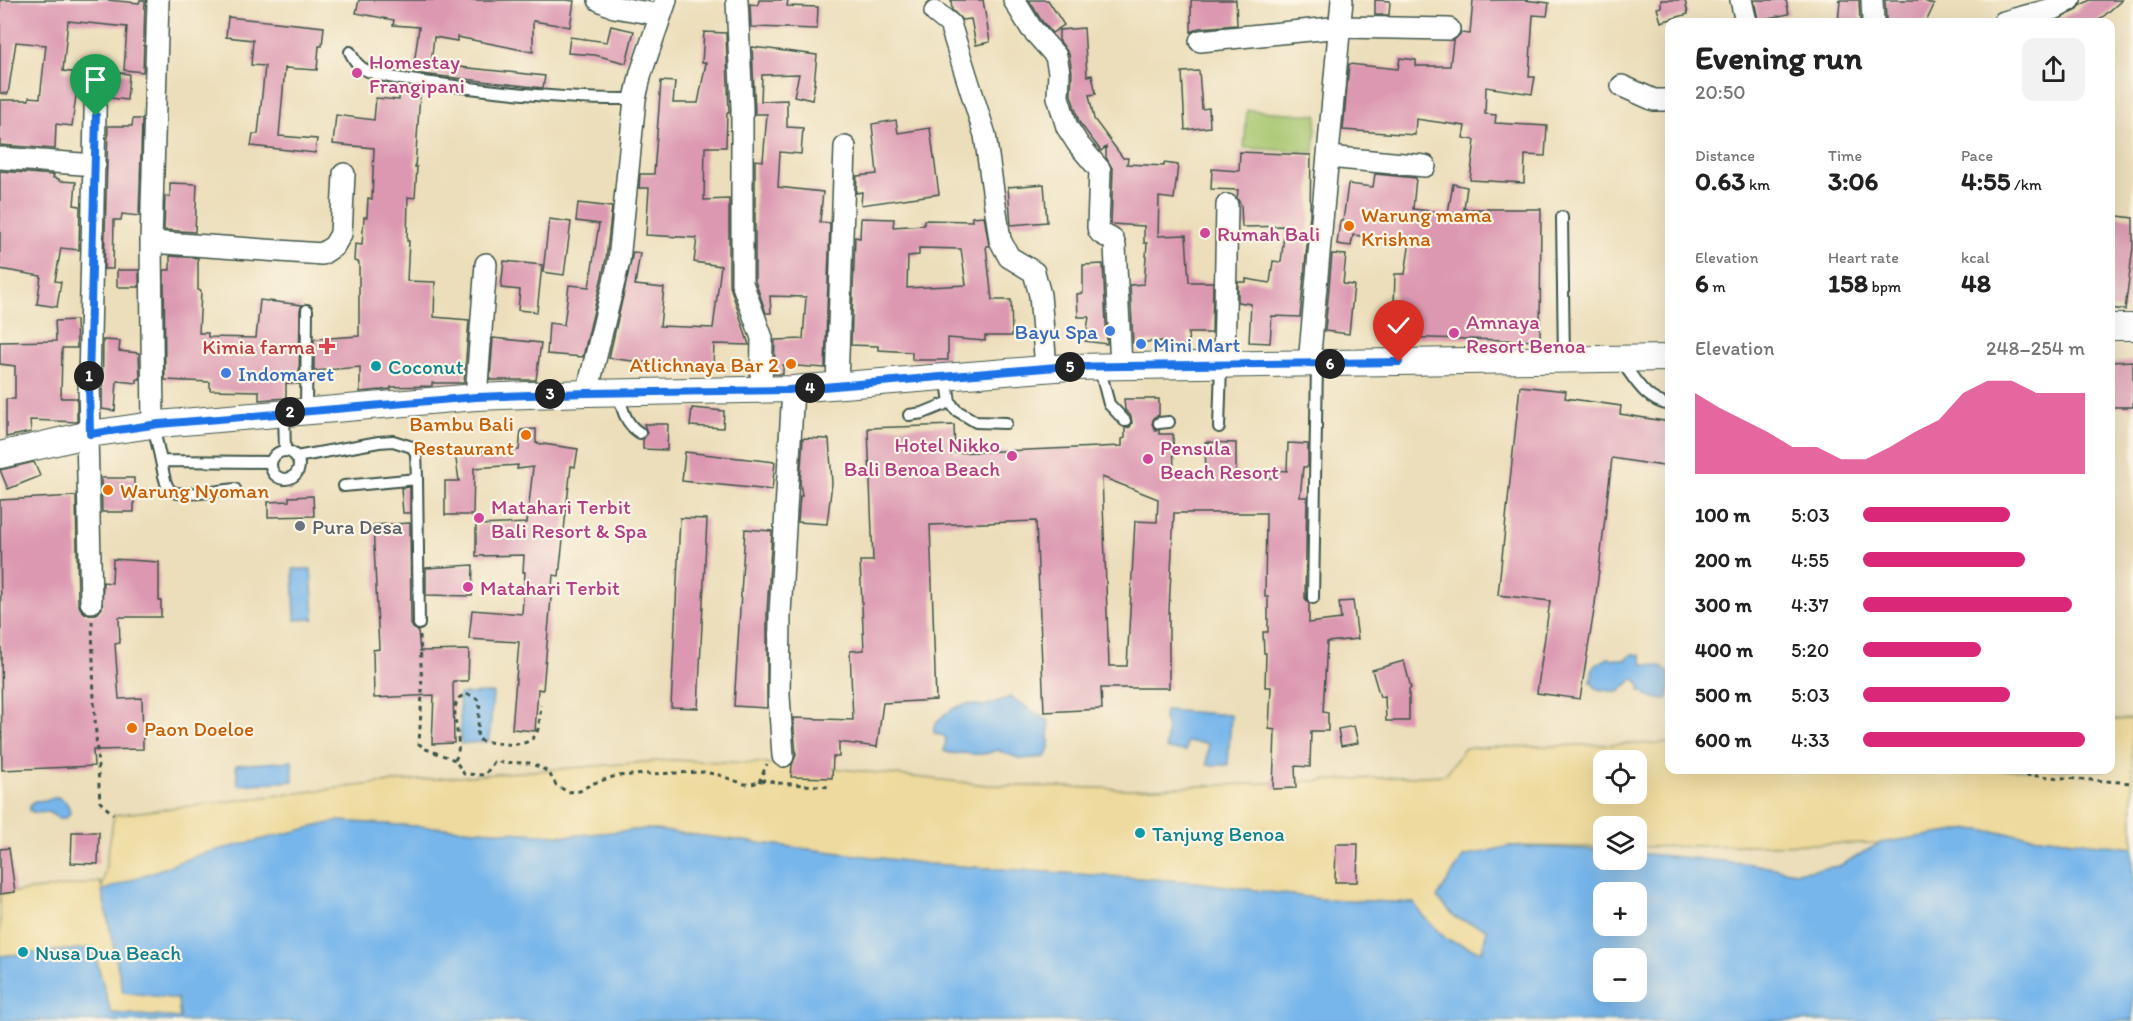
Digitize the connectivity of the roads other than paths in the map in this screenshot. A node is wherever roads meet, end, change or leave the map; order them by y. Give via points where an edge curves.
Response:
1 (158, 0) edge
2 (599, 0) edge
3 (737, 0) edge
4 (1014, 0) edge
5 (1342, 0) edge
6 (1741, 0) edge
7 (1872, 0) edge
8 (2070, 0) edge
9 (663, 7) edge
10 (935, 12) dead end
11 (1745, 18) edge
12 (1873, 18) edge
13 (2019, 18) edge
14 (1341, 27) junction
15 (1449, 29) dead end
16 (1200, 41) dead end
17 (350, 52) dead end
18 (96, 71) dead end
19 (1622, 86) dead end
20 (635, 99) junction
21 (1665, 100) edge
22 (845, 147) dead end
23 (1328, 157) junction
24 (0, 158) edge
25 (95, 165) junction
26 (1425, 166) dead end
27 (344, 174) dead end
28 (1227, 205) dead end
29 (1562, 217) dead end
30 (151, 242) junction
31 (486, 264) dead end
32 (307, 310) dead end
33 (2115, 327) edge
34 (2133, 327) edge
35 (1619, 358) junction
36 (1665, 358) edge
37 (1564, 359) junction
38 (1313, 364) junction
39 (1222, 365) junction
40 (1110, 366) junction
41 (1046, 368) junction
42 (946, 376) junction
43 (837, 385) junction
44 (793, 389) junction
45 (761, 390) junction
46 (618, 392) junction
47 (587, 393) junction
48 (476, 397) junction
49 (950, 402) junction
50 (1665, 404) edge
51 (295, 412) junction
52 (909, 415) dead end
53 (1125, 421) dead end
54 (1006, 423) dead end
55 (153, 425) junction
56 (1219, 427) dead end
57 (640, 433) dead end
58 (89, 435) junction
59 (285, 451) junction
60 (0, 455) edge
61 (296, 457) junction
62 (161, 461) junction
63 (271, 462) junction
64 (417, 479) junction
65 (344, 486) dead end
66 (235, 489) dead end
67 (1313, 598) dead end
68 (91, 602) road end
69 (419, 624) road end
70 (783, 756) dead end

1 - 30 street
2 - 9 street via 614,7
3 - 45 street via 742,108 742,283 762,338
4 - 40 street via 1031,28 1056,56 1058,97 1067,127 1100,170 1098,227 1115,246
5 - 14 street
6 - 11 street
7 - 12 street
8 - 13 street
9 - 20 street
10 - 41 street via 950,24 985,135 1000,240 1009,257 1034,272 1040,295
14 - 15 street
14 - 16 street
14 - 23 street
17 - 20 lane via 356,63 369,72 416,81 502,93
18 - 25 street
19 - 21 street via 1654,100
20 - 47 street via 619,261
22 - 43 street
23 - 26 street
23 - 38 street via 1316,268
24 - 25 street
25 - 58 street
27 - 30 street via 341,234 334,246 322,254
28 - 39 street
29 - 37 lane
30 - 55 street
31 - 48 street
32 - 51 lane
33 - 34 street
35 - 36 street
35 - 37 street
35 - 50 lane via 1649,398
37 - 38 street
38 - 39 street
38 - 67 lane
39 - 40 street
39 - 56 lane
40 - 41 street
40 - 53 lane via 1109,404
41 - 42 street
42 - 43 street
42 - 49 lane
43 - 44 street
44 - 45 street
44 - 70 street via 780,614
45 - 46 street
46 - 47 street
46 - 57 lane via 627,420
47 - 48 street
48 - 51 street
49 - 52 lane
49 - 54 lane via 976,422
51 - 55 street
51 - 59 lane
55 - 58 street
55 - 62 lane
58 - 60 street
58 - 68 street
59 - 61 lane
59 - 63 lane via 273,456
61 - 63 lane via 296,472 286,478 275,474
61 - 64 lane via 393,441 412,447 416,453
62 - 63 lane
62 - 66 lane via 167,487 173,492
64 - 65 lane
64 - 69 lane

